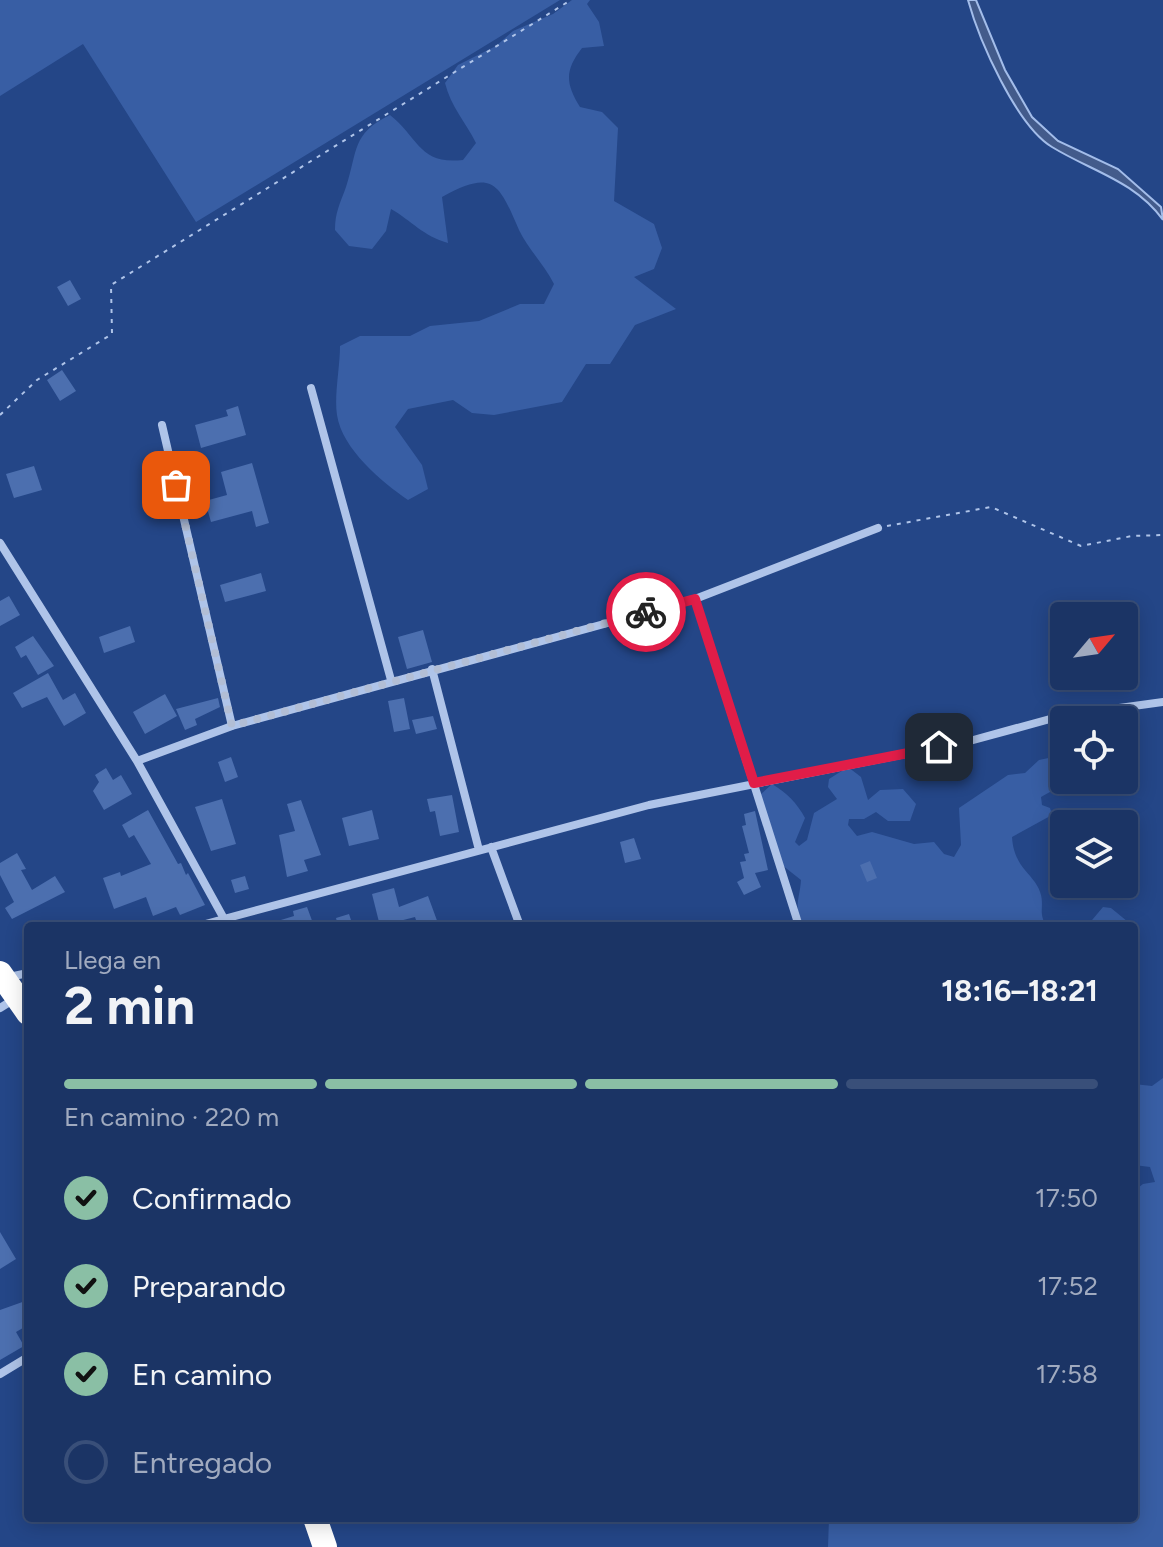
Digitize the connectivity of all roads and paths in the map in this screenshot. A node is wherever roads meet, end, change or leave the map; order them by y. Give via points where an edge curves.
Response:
1 (571, 0) edge
2 (311, 388) dead end
3 (0, 415) edge
4 (162, 425) dead end
5 (878, 528) joint
6 (1163, 535) edge
7 (0, 543) edge
8 (695, 599) junction
9 (432, 669) junction
10 (391, 680) junction
11 (1163, 702) edge
12 (232, 726) junction
13 (137, 761) junction
14 (754, 783) junction
15 (491, 847) junction
16 (479, 850) junction
17 (225, 922) edge
18 (519, 922) edge
19 (798, 922) edge
20 (24, 981) edge
21 (15, 999) edge
22 (24, 1359) edge
23 (0, 1374) edge
24 (316, 1522) edge
25 (325, 1547) edge

1 - 3 path via 111,285 112,334 37,380
2 - 10 street
4 - 12 street
5 - 6 path via 991,507 1081,546
5 - 8 street
7 - 13 street
8 - 9 street
8 - 14 street
9 - 10 street
9 - 16 street
10 - 12 street
11 - 14 street via 1061,716 966,742
12 - 13 street
13 - 17 street
14 - 15 street
14 - 19 street
15 - 16 street
15 - 18 street
16 - 17 street
20 - 21 street
22 - 23 street
24 - 25 highway

